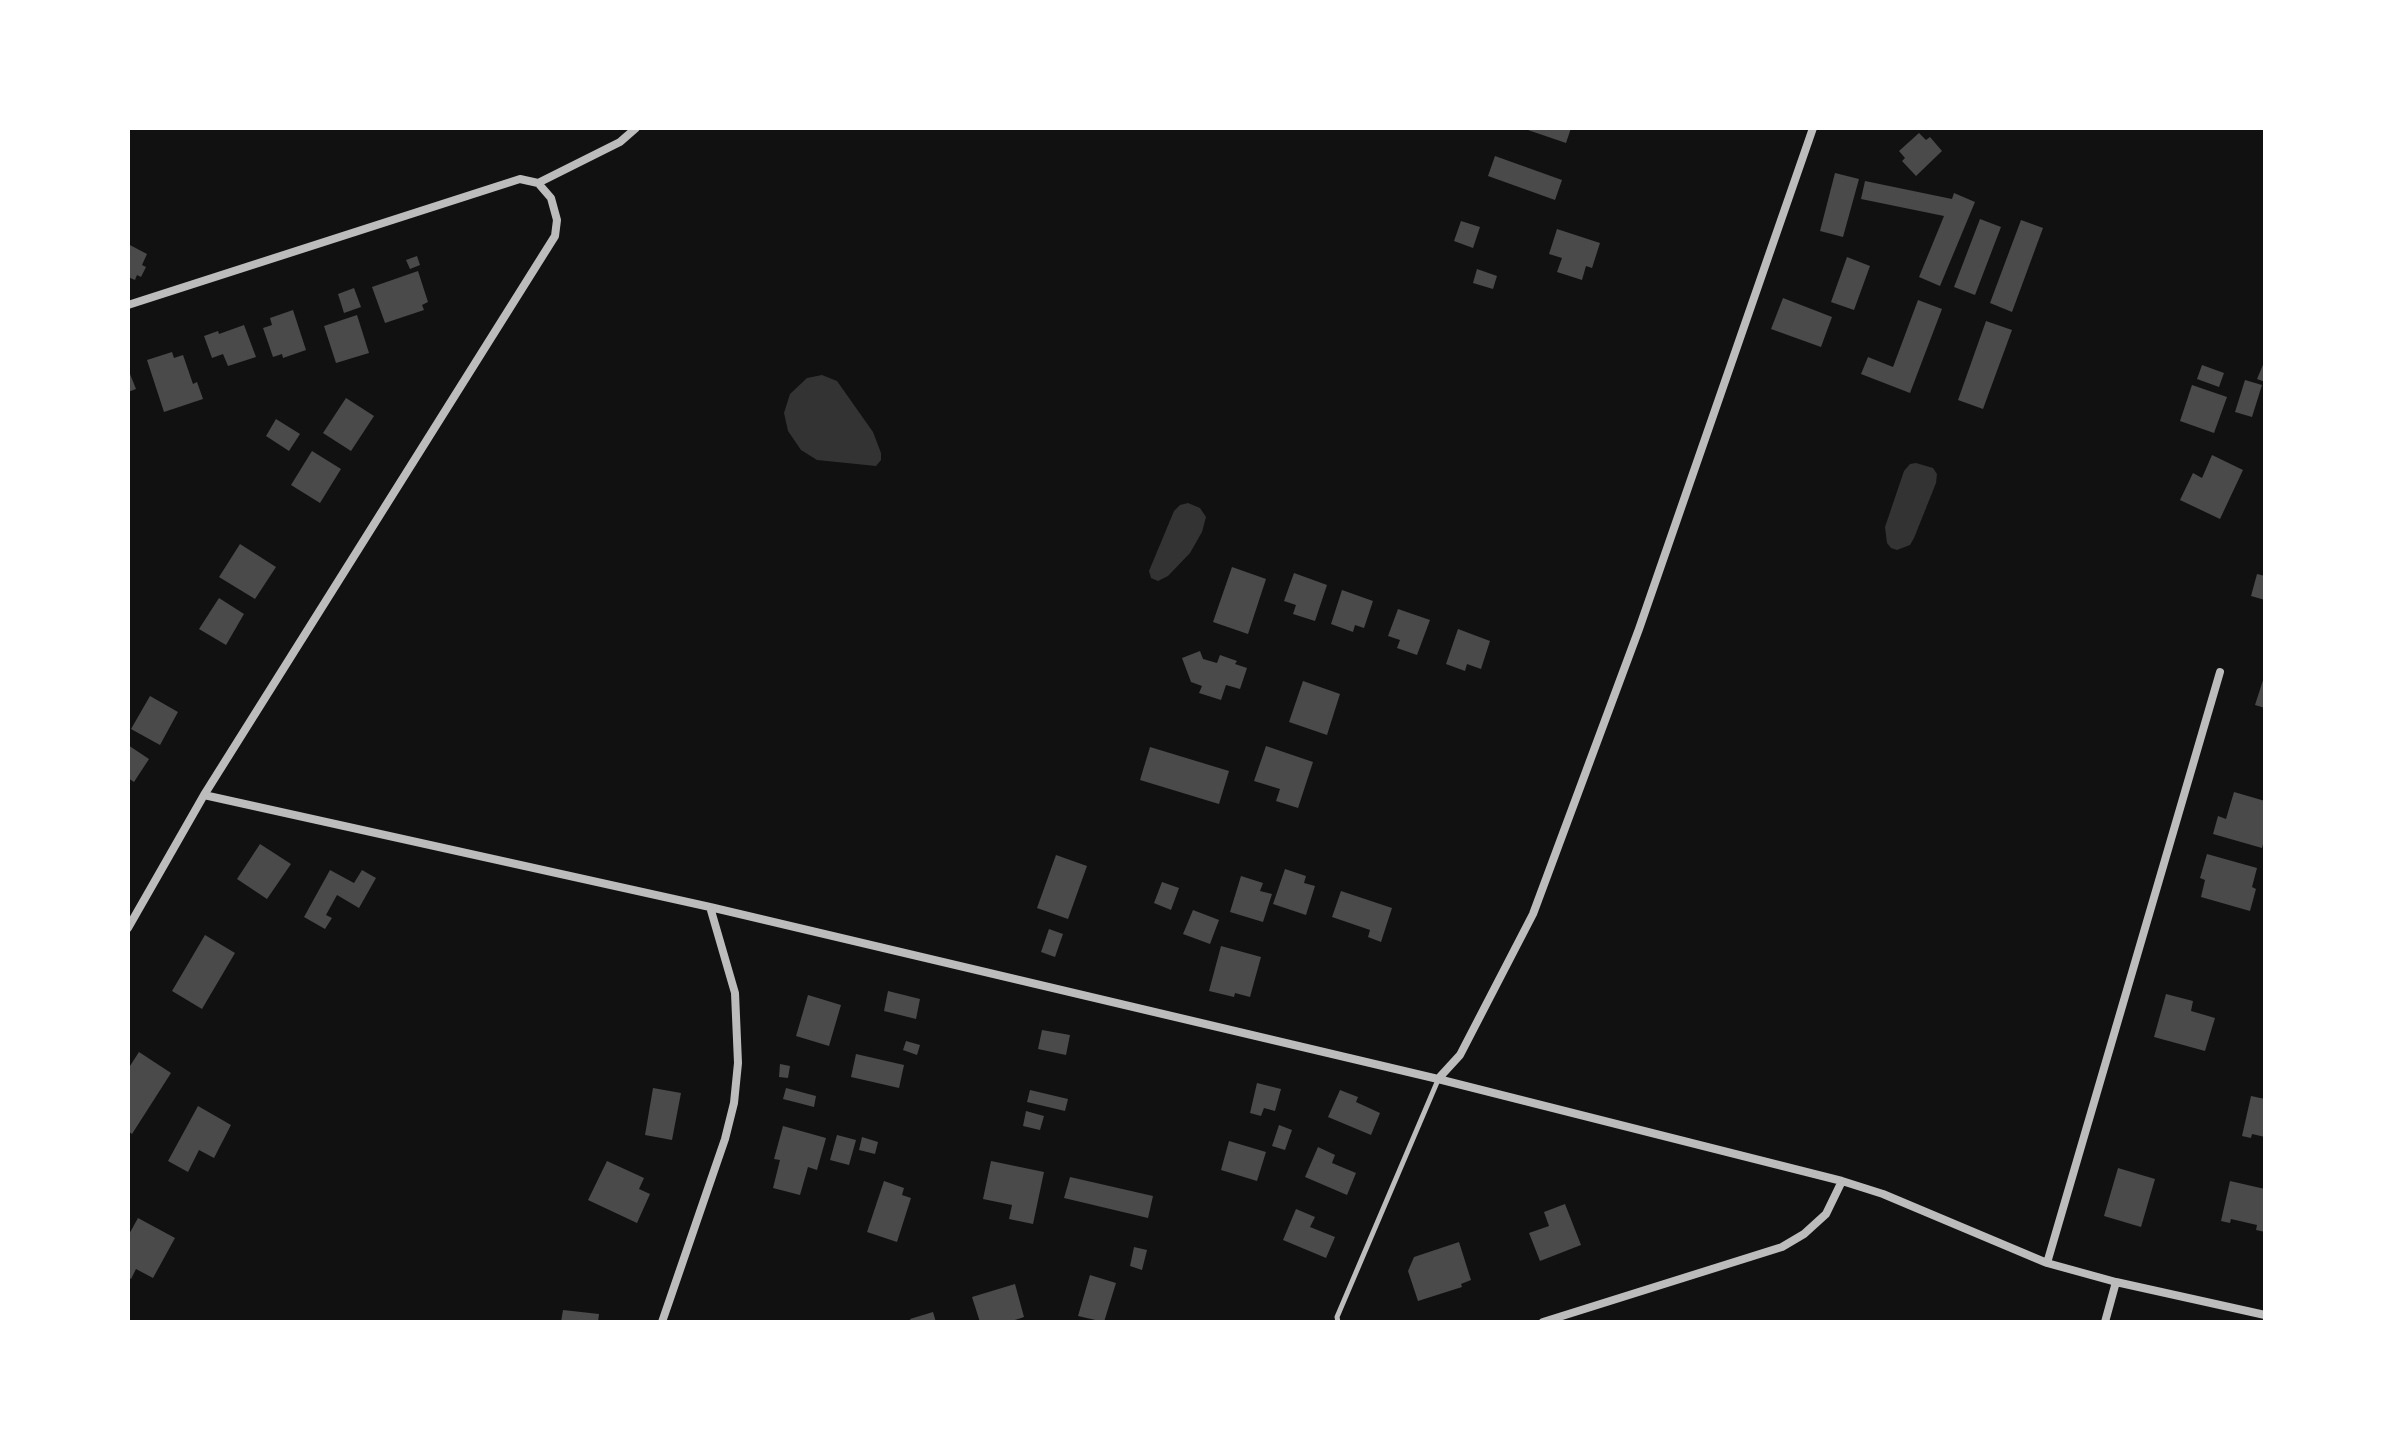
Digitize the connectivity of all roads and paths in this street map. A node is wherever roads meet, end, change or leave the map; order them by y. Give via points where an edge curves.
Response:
1 (636, 128) edge
2 (1813, 128) edge
3 (538, 183) junction
4 (128, 305) edge
5 (2220, 672) dead end
6 (204, 795) junction
7 (710, 907) junction
8 (128, 928) edge
9 (1438, 1079) junction
10 (1842, 1181) junction
11 (2047, 1263) junction
12 (2116, 1282) junction
13 (2265, 1315) edge
14 (662, 1322) edge
15 (1338, 1322) edge
16 (1543, 1322) edge
17 (2105, 1322) edge

1 - 3 street via 620,142
2 - 9 street via 1639,629 1533,914 1460,1055
3 - 4 street via 520,179
3 - 6 street via 551,198 555,236
5 - 11 street
6 - 7 street
6 - 8 street
7 - 9 street
7 - 14 street via 735,993 734,1103
9 - 10 street
9 - 15 lane
10 - 11 street
10 - 16 street via 1826,1214 1782,1247
11 - 12 street
12 - 13 street
12 - 17 street

